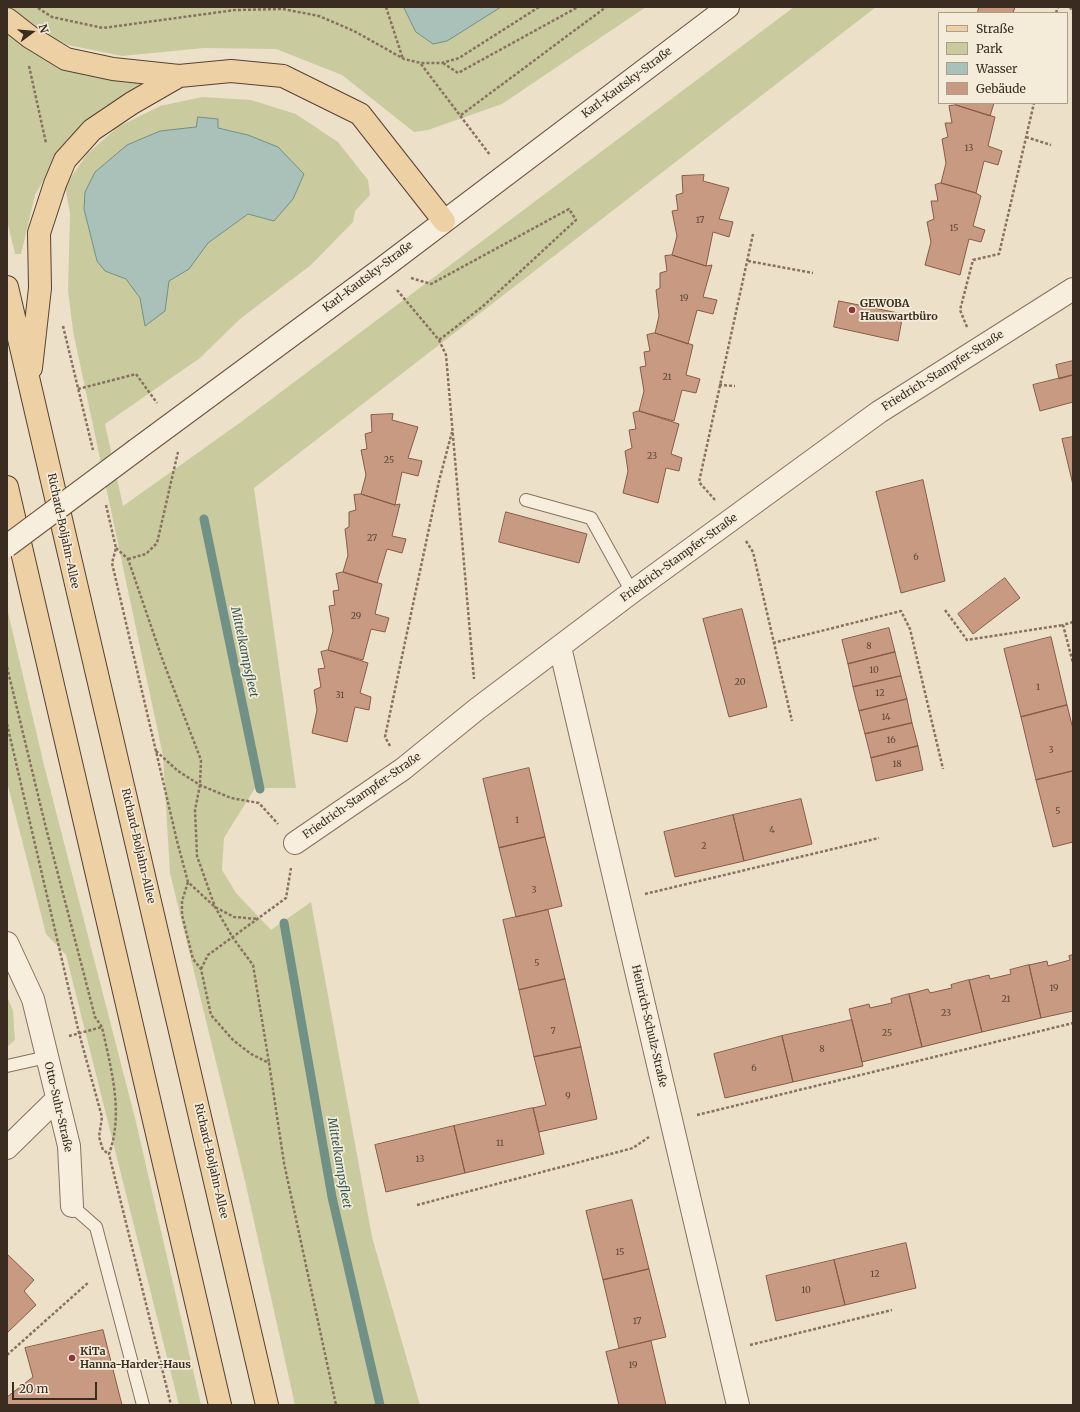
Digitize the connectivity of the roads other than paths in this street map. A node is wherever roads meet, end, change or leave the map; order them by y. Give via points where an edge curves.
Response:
1 (728, 7) edge
2 (7, 19) edge
3 (179, 76) junction
4 (444, 221) junction
5 (7, 287) edge
6 (1073, 290) edge
7 (29, 383) junction
8 (7, 488) edge
9 (526, 500) dead end
10 (7, 546) edge
11 (632, 592) junction
12 (560, 648) junction
13 (295, 843) road end
14 (7, 943) edge
15 (47, 1057) junction
16 (7, 1066) edge
17 (57, 1099) junction
18 (7, 1148) edge
19 (72, 1206) joint
20 (143, 1405) edge
21 (220, 1405) edge
22 (267, 1405) edge
23 (738, 1405) edge

1 - 4 street, Karl-Kautsky-Straße
2 - 3 main road via 66,59 113,69
3 - 4 main road via 231,71 283,76 360,114
3 - 7 main road via 92,130 65,160 54,184 39,233 40,288
4 - 10 street, Karl-Kautsky-Straße, bridge
5 - 7 main road, Richard-Boljahn-Allee
6 - 11 street, Friedrich-Stampfer-Straße via 879,412
7 - 22 main road, Richard-Boljahn-Allee
8 - 21 main road
9 - 11 lane via 591,518
11 - 12 street, Friedrich-Stampfer-Straße
12 - 13 street, Friedrich-Stampfer-Straße via 476,709 403,769
12 - 23 street, Heinrich-Schulz-Straße
14 - 15 street, Otto-Suhr-Straße via 33,999
15 - 16 lane
15 - 17 street, Otto-Suhr-Straße
17 - 18 street
17 - 19 street, Otto-Suhr-Straße via 69,1146
19 - 20 lane, Otto-Suhr-Straße via 96,1227

